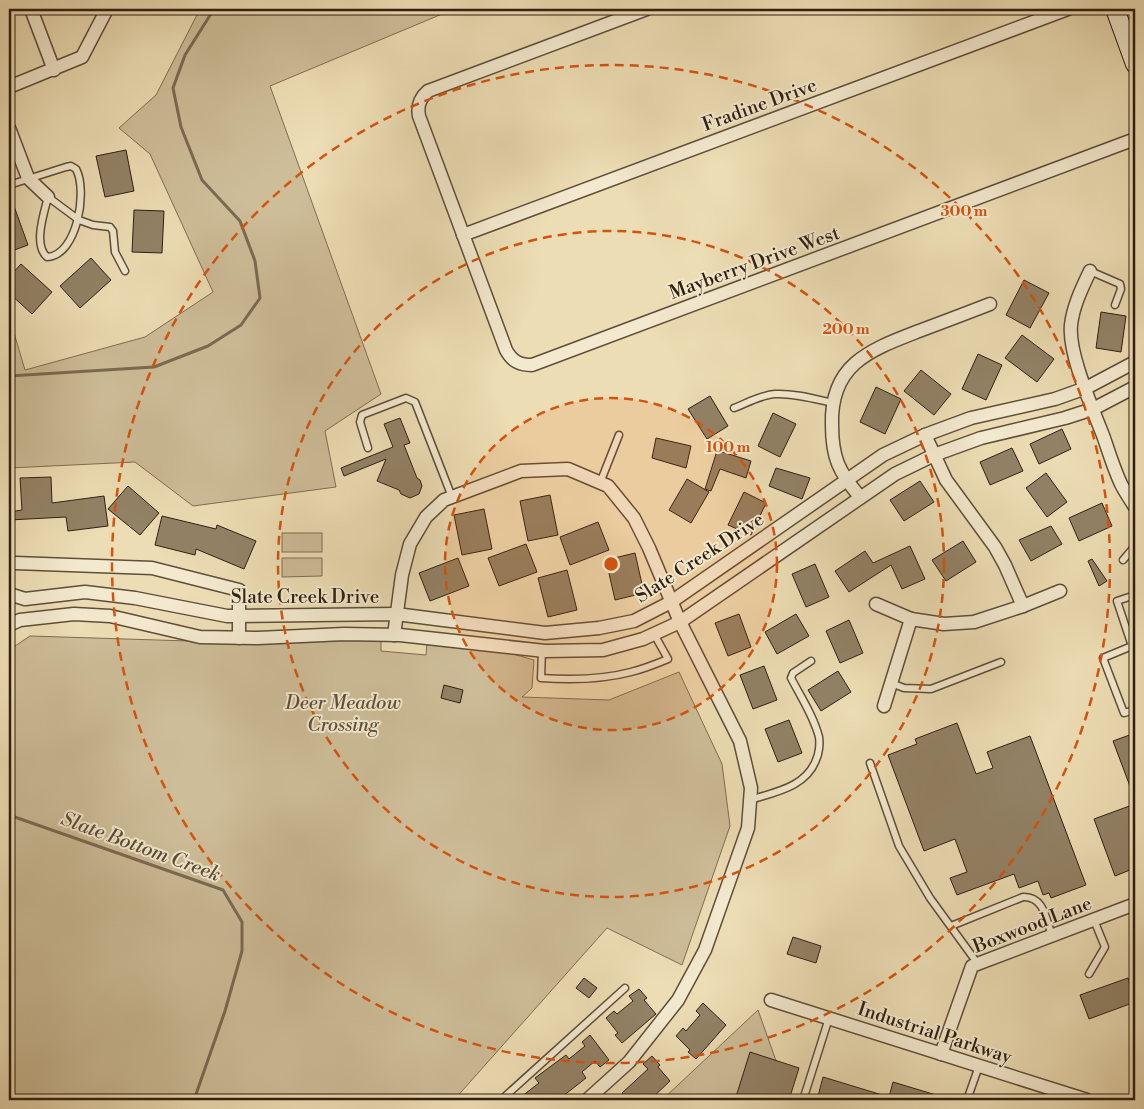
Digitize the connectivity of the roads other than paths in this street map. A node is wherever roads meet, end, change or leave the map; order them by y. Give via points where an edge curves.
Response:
1 (30, 9) edge
2 (107, 9) edge
3 (647, 9) edge
4 (1068, 9) edge
5 (1115, 9) edge
6 (1135, 64) edge
7 (54, 70) junction
8 (9, 87) edge
9 (9, 128) edge
10 (1135, 139) edge
11 (28, 178) junction
12 (9, 185) edge
13 (48, 197) junction
14 (78, 220) junction
15 (463, 235) junction
16 (125, 271) dead end
17 (1090, 271) joint
18 (990, 304) dead end
19 (1115, 305) dead end
20 (1135, 362) edge
21 (1135, 386) edge
22 (1086, 388) junction
23 (833, 403) junction
24 (734, 408) dead end
25 (1093, 409) junction
26 (619, 435) dead end
27 (925, 435) junction
28 (368, 448) dead end
29 (934, 455) junction
30 (846, 480) junction
31 (600, 483) junction
32 (452, 497) junction
33 (860, 497) junction
34 (1135, 507) edge
35 (1135, 546) edge
36 (1123, 560) dead end
37 (15, 563) dead end
38 (1060, 591) dead end
39 (9, 594) edge
40 (1135, 595) edge
41 (671, 602) junction
42 (876, 604) dead end
43 (1023, 606) junction
44 (396, 614) junction
45 (240, 616) junction
46 (911, 620) junction
47 (680, 622) junction
48 (9, 625) edge
49 (654, 634) junction
50 (394, 635) junction
51 (239, 638) junction
52 (542, 650) junction
53 (811, 661) dead end
54 (1001, 662) dead end
55 (891, 683) junction
56 (884, 706) dead end
57 (1135, 710) edge
58 (870, 763) dead end
59 (750, 800) junction
60 (1135, 904) edge
61 (1094, 920) junction
62 (950, 926) junction
63 (1052, 936) junction
64 (978, 964) junction
65 (1089, 974) dead end
66 (625, 988) dead end
67 (771, 1000) dead end
68 (829, 1018) junction
69 (941, 1054) junction
70 (979, 1066) junction
71 (1071, 1098) edge
72 (501, 1100) edge
73 (587, 1100) edge
74 (803, 1100) edge
75 (967, 1100) edge
76 (1087, 1100) edge

1 - 7 street
2 - 7 street via 82,57
3 - 15 street, Mayberry Drive West via 422,96 419,116
4 - 15 street, Fradine Drive
5 - 6 main road
7 - 8 street
9 - 11 street
10 - 15 street, Mayberry Drive West via 532,365 517,363 506,350
11 - 12 lane
11 - 13 street
11 - 14 lane via 71,166 76,169 81,184
13 - 14 lane
13 - 14 lane via 40,244 46,257 60,253
14 - 16 lane via 110,227 115,252
17 - 19 lane via 1120,284
17 - 22 street via 1071,325 1071,341
18 - 23 street via 864,354 848,370 836,390
20 - 22 street, Slate Creek Drive
21 - 25 street, Slate Creek Drive
22 - 25 street
22 - 27 street, Slate Creek Drive via 971,418
23 - 24 lane via 776,394
23 - 30 street via 832,438 836,463
25 - 29 street, Slate Creek Drive via 981,438
25 - 34 street via 1121,483
26 - 31 lane
27 - 29 street
27 - 30 street, Slate Creek Drive via 883,455
28 - 32 lane via 360,422 362,415 406,398 415,402
29 - 33 street, Slate Creek Drive via 894,474
29 - 43 street via 946,480 1005,565
30 - 33 street
30 - 41 street, Slate Creek Drive
31 - 32 street via 568,469 520,471
31 - 41 street via 608,486 634,518
32 - 44 street via 426,517 410,544
33 - 47 street, Slate Creek Drive
35 - 36 lane
37 - 45 street via 152,568 239,590
38 - 43 street
39 - 45 street, Slate Creek Drive via 25,599 85,592
40 - 57 lane via 1117,601 1132,646 1103,658 1124,713
41 - 44 street, Slate Creek Drive via 634,621 545,633
41 - 47 street
42 - 46 street
43 - 46 street via 974,622 944,624
44 - 45 street, Slate Creek Drive
44 - 50 street
45 - 51 street
46 - 55 street
47 - 49 street, Slate Creek Drive
47 - 59 street via 740,741 751,788
48 - 51 street, Slate Creek Drive via 20,620 74,614 110,616 200,637
49 - 52 street, Slate Creek Drive via 603,650
49 - 52 lane via 668,659 597,679 541,678
50 - 51 street, Slate Creek Drive
50 - 52 street, Slate Creek Drive
53 - 59 lane via 792,672 791,678 819,739 813,768 792,786
54 - 55 lane via 931,689 904,688
55 - 56 street
58 - 62 lane via 899,846
59 - 73 street via 748,828 706,950 678,1000 629,1062
60 - 61 street, Boxwood Lane
61 - 63 street, Boxwood Lane
61 - 65 lane via 1105,947
62 - 63 lane via 1023,897 1031,897 1040,904
62 - 64 lane
63 - 64 street, Boxwood Lane
64 - 69 street, Boxwood Lane via 972,966
66 - 72 lane
67 - 68 street, Industrial Parkway
68 - 69 street, Industrial Parkway
68 - 74 lane
69 - 70 street, Industrial Parkway
70 - 71 street, Industrial Parkway
70 - 75 lane
71 - 76 street, Industrial Parkway

